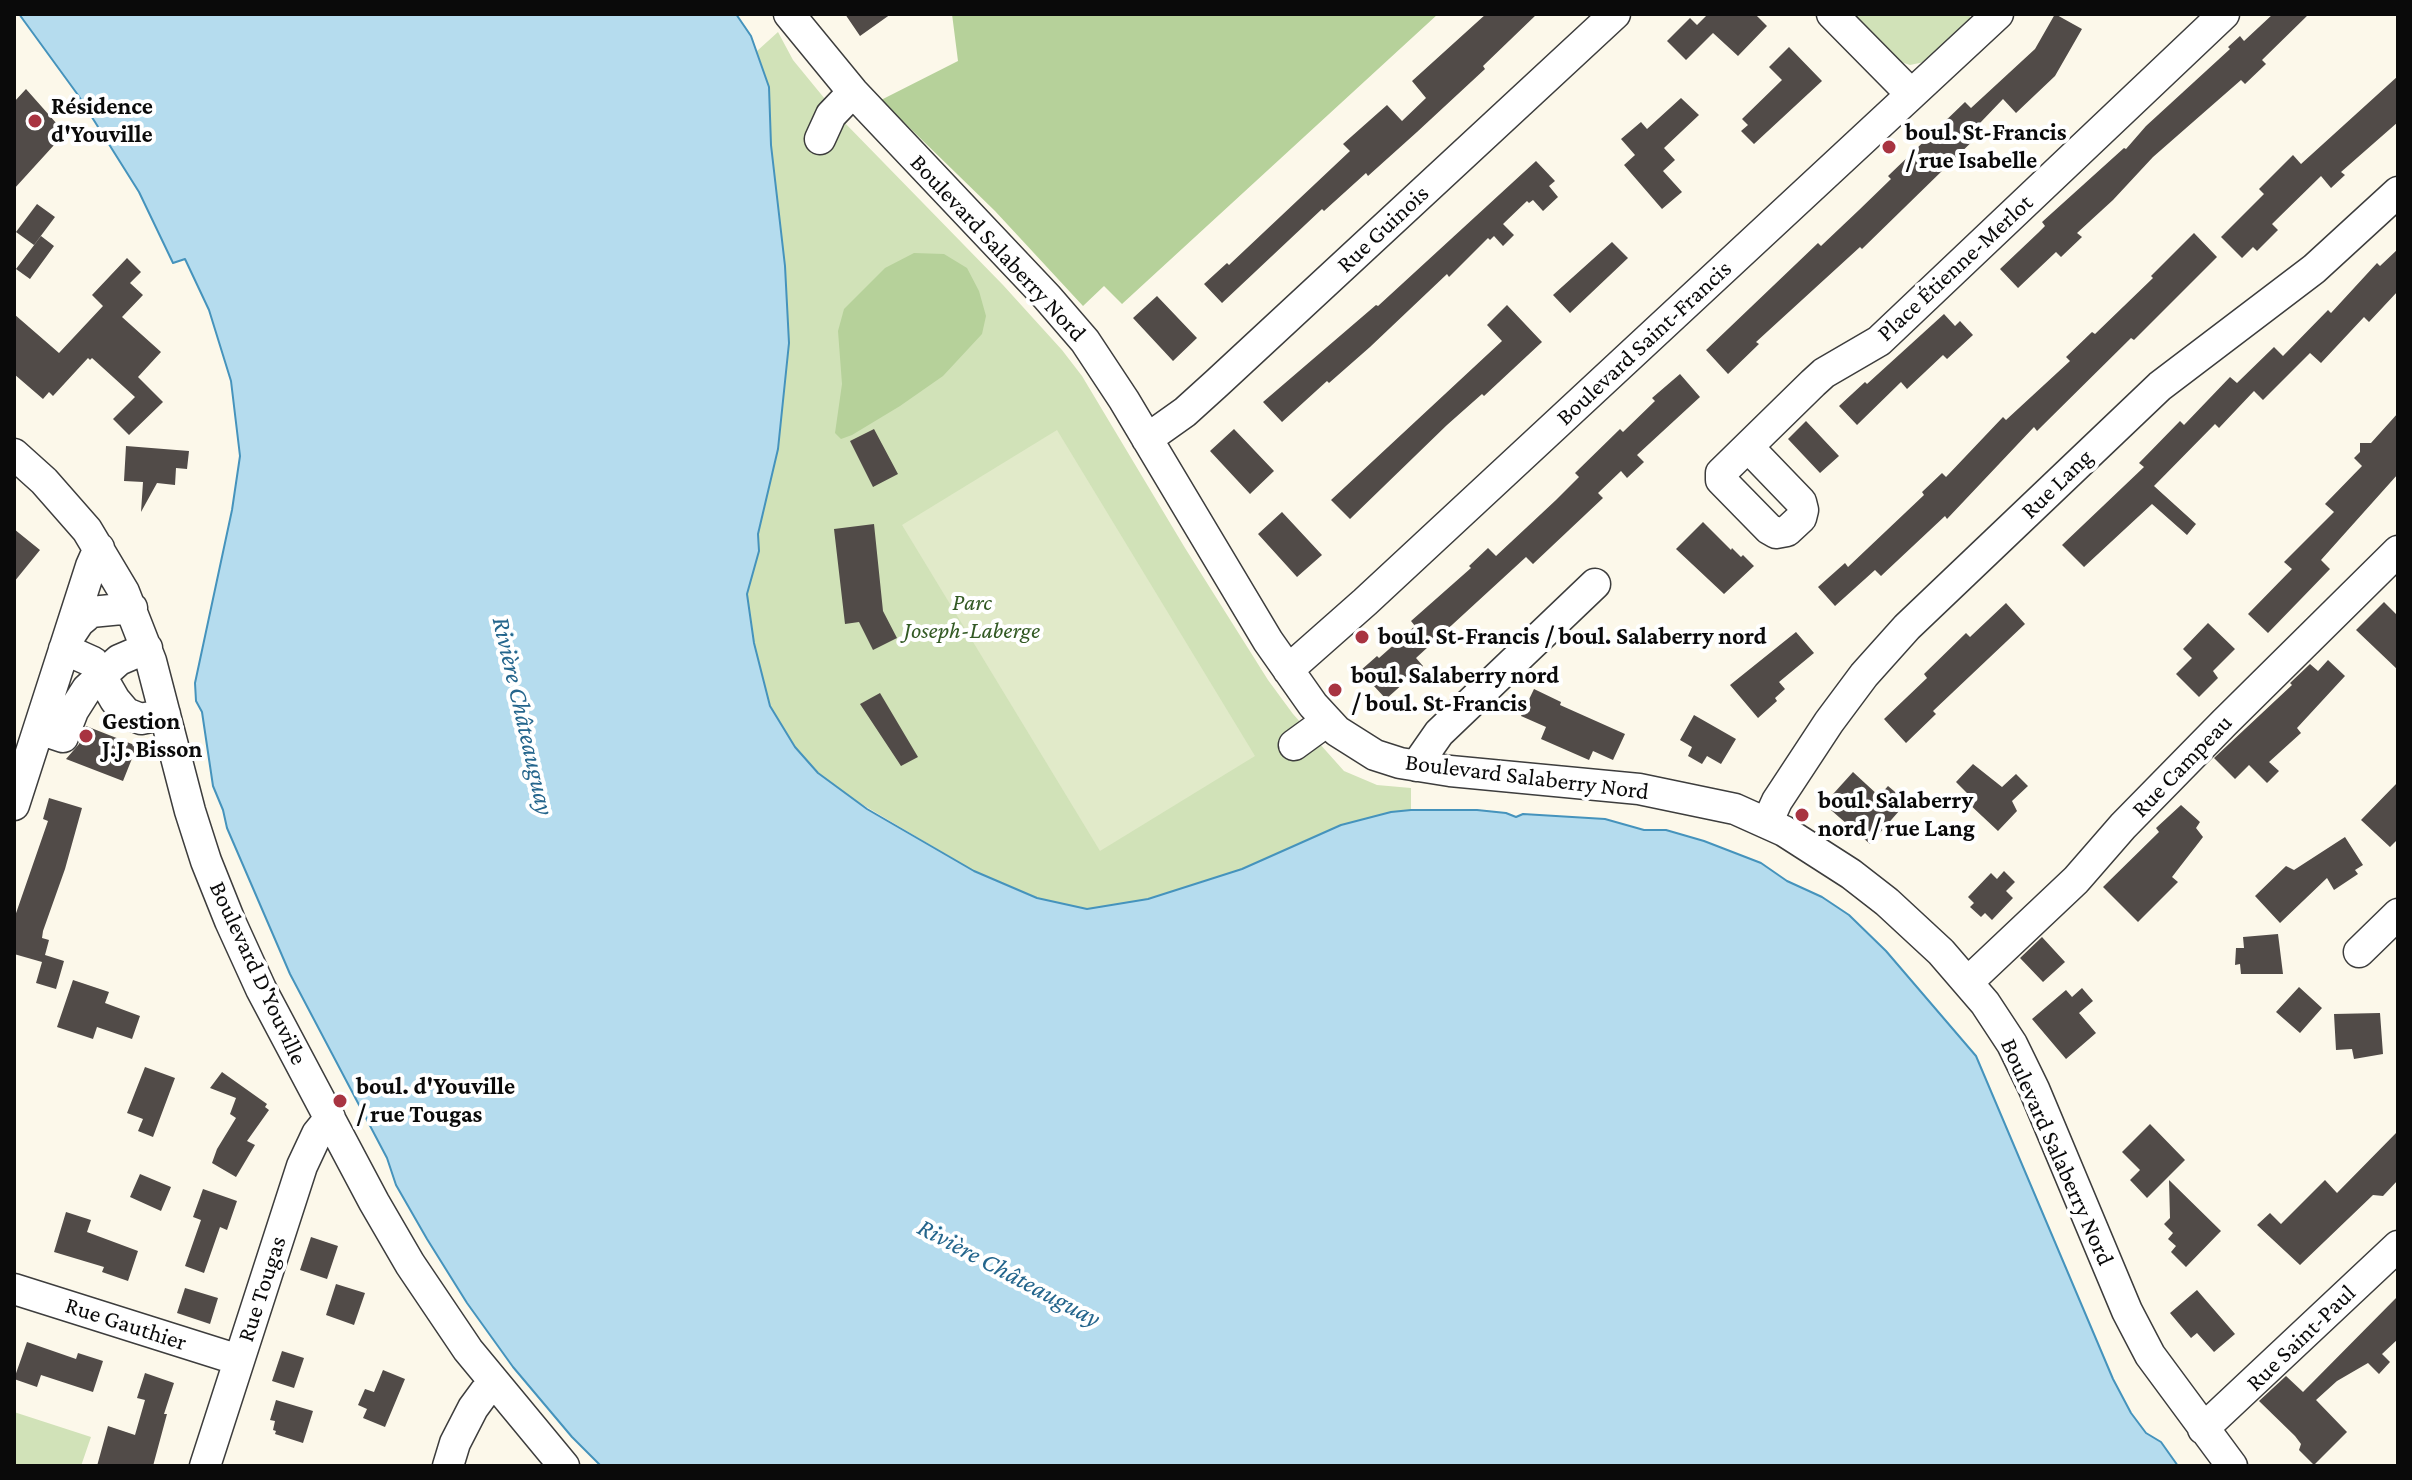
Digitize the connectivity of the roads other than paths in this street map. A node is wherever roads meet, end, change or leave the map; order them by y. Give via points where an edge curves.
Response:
1 (789, 14) edge
2 (1615, 14) edge
3 (1832, 14) edge
4 (2224, 14) edge
5 (1992, 16) edge
6 (853, 92) junction
7 (1911, 94) junction
8 (820, 139) dead end
9 (2398, 192) edge
10 (1147, 439) junction
11 (1748, 447) dead end
12 (14, 454) edge
13 (99, 548) junction
14 (2398, 553) edge
15 (1595, 584) dead end
16 (132, 608) junction
17 (66, 644) junction
18 (147, 648) junction
19 (1288, 670) junction
20 (102, 675) junction
21 (165, 714) junction
22 (1327, 721) junction
23 (39, 729) junction
24 (1294, 745) dead end
25 (1416, 766) junction
26 (14, 805) edge
27 (1767, 823) junction
28 (2398, 914) edge
29 (2359, 952) dead end
30 (1968, 982) junction
31 (330, 1118) junction
32 (2398, 1246) edge
33 (14, 1289) edge
34 (239, 1360) junction
35 (494, 1385) junction
36 (2203, 1429) junction
37 (205, 1466) edge
38 (448, 1466) edge
39 (564, 1466) edge
40 (2232, 1466) edge

1 - 6 street, Boulevard Salaberry Nord
2 - 10 street, Rue Guinois via 1217,383
3 - 7 street
4 - 11 street, Place Étienne-Merlot via 1879,341 1824,373
5 - 7 street, Boulevard Saint-Francis
6 - 8 street via 826,121
6 - 10 street, Boulevard Salaberry Nord via 1069,322
7 - 19 street, Boulevard Saint-Francis
9 - 27 street, Rue Lang via 2314,269 2160,386 1907,627 1838,709
10 - 19 street, Boulevard Salaberry Nord
12 - 13 street, Boulevard D'Youville via 66,504
13 - 16 street, Boulevard D'Youville
13 - 17 street
14 - 30 street, Rue Campeau via 2224,723 2076,880
15 - 25 street via 1439,733
16 - 17 street via 91,612
16 - 18 street, Boulevard D'Youville
17 - 20 street
17 - 23 street
18 - 20 street via 119,660
18 - 21 street, Boulevard D'Youville
19 - 22 street, Boulevard Salaberry Nord
20 - 21 street via 124,727
20 - 23 street via 78,702 63,737
21 - 31 street, Boulevard D'Youville via 190,811 224,906 261,989
22 - 24 street
22 - 25 street, Boulevard Salaberry Nord via 1375,755
23 - 26 street
25 - 27 street, Boulevard Salaberry Nord via 1669,794 1720,804
27 - 30 street, Boulevard Salaberry Nord via 1868,887
28 - 29 street
30 - 36 street, Boulevard Salaberry Nord via 1998,1022 2034,1089 2135,1327
31 - 34 street, Rue Tougas via 302,1166
31 - 35 street, Boulevard D'Youville via 410,1264
32 - 36 street, Rue Saint-Paul
33 - 34 street, Rue Gauthier
34 - 37 street, Rue Tougas
35 - 38 street via 473,1408
35 - 39 street, Boulevard D'Youville
36 - 40 street, Boulevard Salaberry Nord

